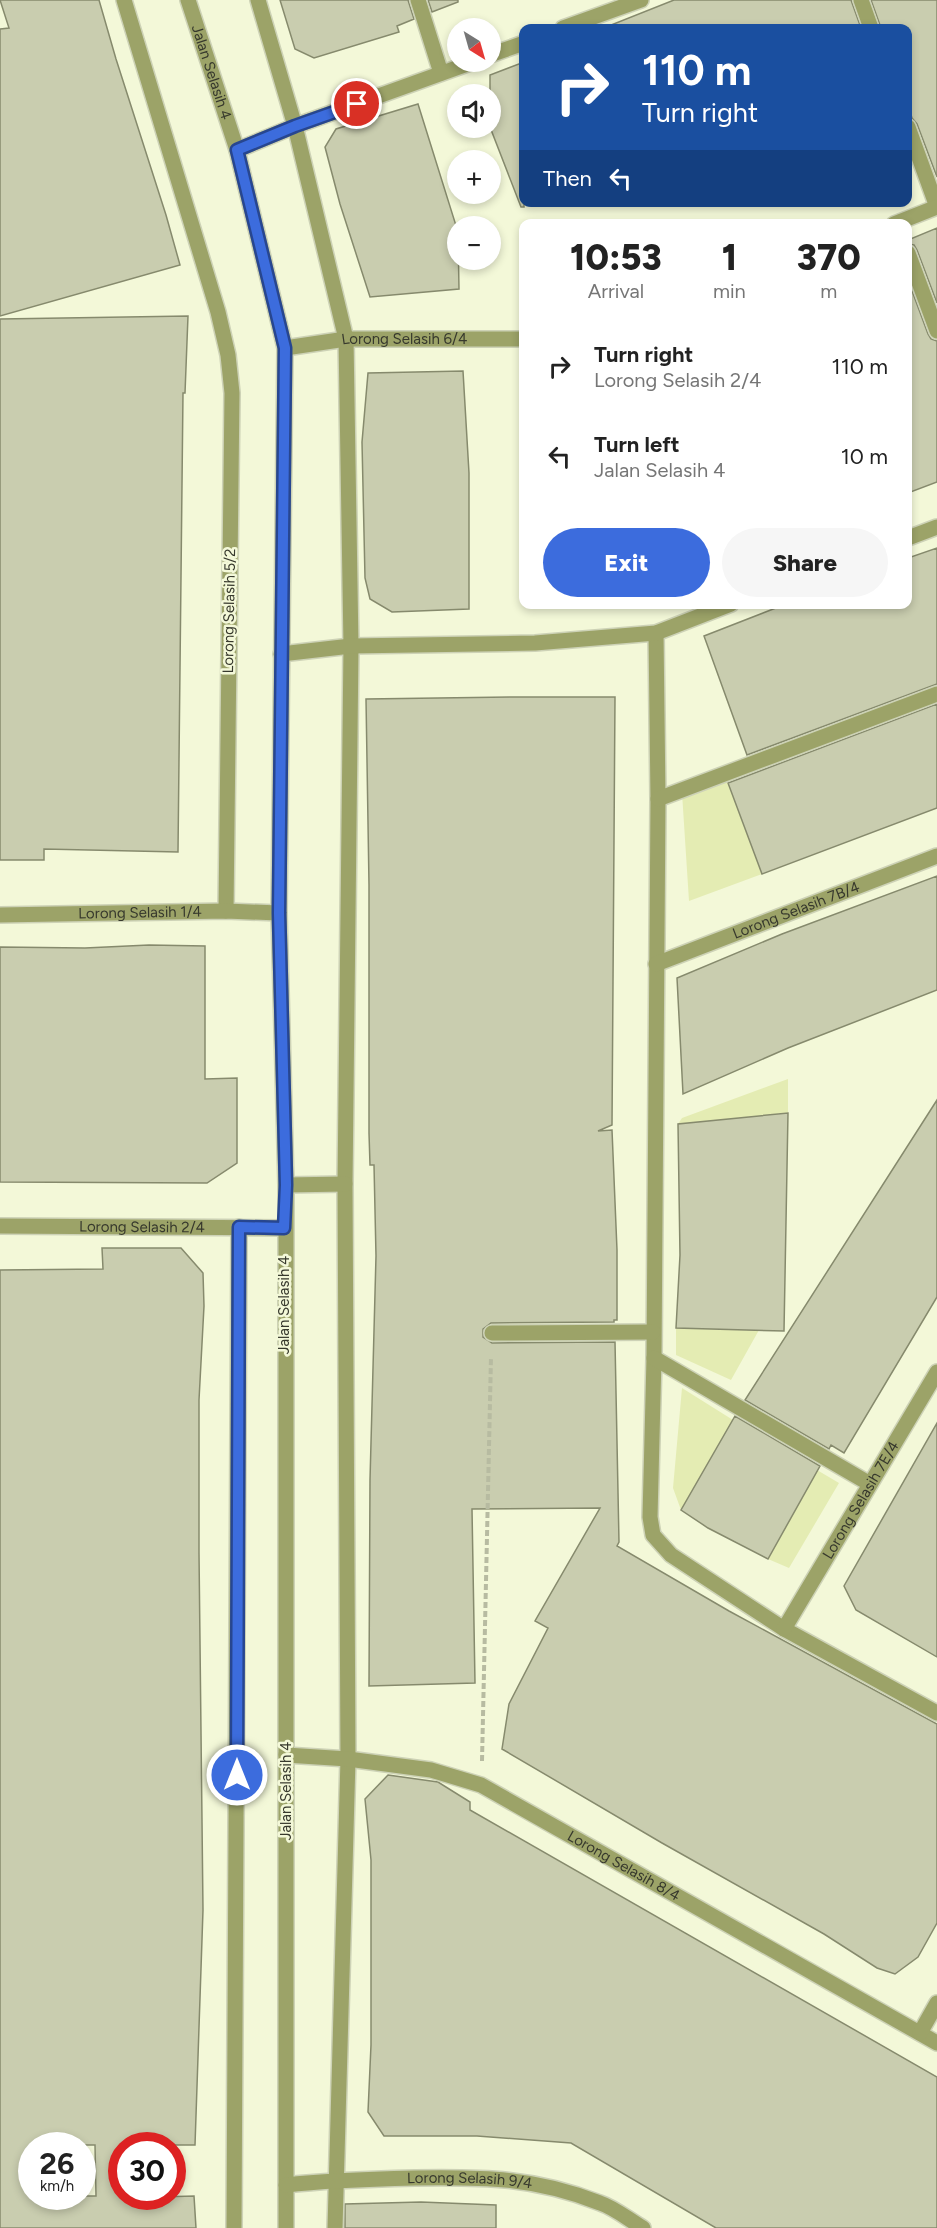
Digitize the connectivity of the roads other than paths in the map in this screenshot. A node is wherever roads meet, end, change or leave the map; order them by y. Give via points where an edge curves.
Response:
1 (124, 0) edge
2 (188, 0) edge
3 (258, 0) edge
4 (418, 0) edge
5 (641, 0) edge
6 (861, 0) edge
7 (574, 24) edge
8 (870, 24) edge
9 (519, 45) edge
10 (501, 51) edge
11 (447, 71) edge
12 (441, 73) junction
13 (295, 126) junction
14 (912, 138) edge
15 (237, 150) junction
16 (937, 207) edge
17 (906, 219) edge
18 (912, 264) edge
19 (937, 331) edge
20 (346, 339) junction
21 (519, 339) edge
22 (285, 348) junction
23 (937, 527) edge
24 (912, 536) edge
25 (718, 609) edge
26 (656, 633) junction
27 (351, 646) junction
28 (281, 654) junction
29 (937, 694) edge
30 (658, 799) junction
31 (937, 856) edge
32 (226, 911) junction
33 (279, 913) junction
34 (0, 915) edge
35 (656, 964) junction
36 (345, 1184) junction
37 (286, 1185) junction
38 (0, 1226) edge
39 (239, 1227) junction
40 (284, 1228) junction
41 (653, 1332) junction
42 (492, 1333) road end
43 (654, 1358) junction
44 (937, 1372) edge
45 (870, 1484) junction
46 (784, 1629) junction
47 (937, 1713) edge
48 (286, 1755) junction
49 (348, 1759) junction
50 (937, 2003) edge
51 (920, 2033) junction
52 (937, 2043) edge
53 (338, 2179) junction
54 (286, 2185) junction
55 (234, 2228) edge
56 (286, 2228) edge
57 (335, 2228) edge
58 (643, 2228) edge

1 - 32 street, Lorong Selasih 5/2 via 228,355 232,393
2 - 15 street, Jalan Selasih 4
3 - 13 street
4 - 12 street
5 - 7 street
6 - 8 street
9 - 10 street
11 - 12 street
12 - 13 street
13 - 15 street
13 - 20 street
14 - 16 street
15 - 22 street, Jalan Selasih 4
16 - 17 street
18 - 19 street
20 - 21 street, Lorong Selasih 6/4
20 - 22 street, Lorong Selasih 6/4
20 - 27 street
22 - 28 street, Jalan Selasih 4
23 - 24 street
25 - 26 street
26 - 27 street via 535,643
26 - 30 street
27 - 28 street
27 - 36 street
28 - 33 street, Jalan Selasih 4
29 - 30 street
30 - 35 street
31 - 35 street, Lorong Selasih 7B/4
32 - 33 street, Lorong Selasih 1/4
32 - 34 street, Lorong Selasih 1/4
33 - 37 street, Jalan Selasih 4
35 - 41 street
36 - 37 street
36 - 49 street
37 - 40 street, Jalan Selasih 4
38 - 39 street, Lorong Selasih 2/4
39 - 40 street, Lorong Selasih 2/4
39 - 55 street
40 - 48 street, Jalan Selasih 4
41 - 42 street
41 - 43 street
43 - 45 street
43 - 46 street via 650,1517 653,1534 671,1555
44 - 45 street, Lorong Selasih 7E/4
45 - 46 street, Lorong Selasih 7E/4
46 - 47 street
48 - 49 street, Lorong Selasih 8/4
48 - 54 street, Jalan Selasih 4
49 - 51 street, Lorong Selasih 8/4 via 431,1770 481,1785
49 - 53 street
50 - 51 street
51 - 52 street, Lorong Selasih 8/4
53 - 54 street, Lorong Selasih 9/4
53 - 57 street
53 - 58 street, Lorong Selasih 9/4 via 526,2181 603,2204
54 - 56 street, Jalan Selasih 4

